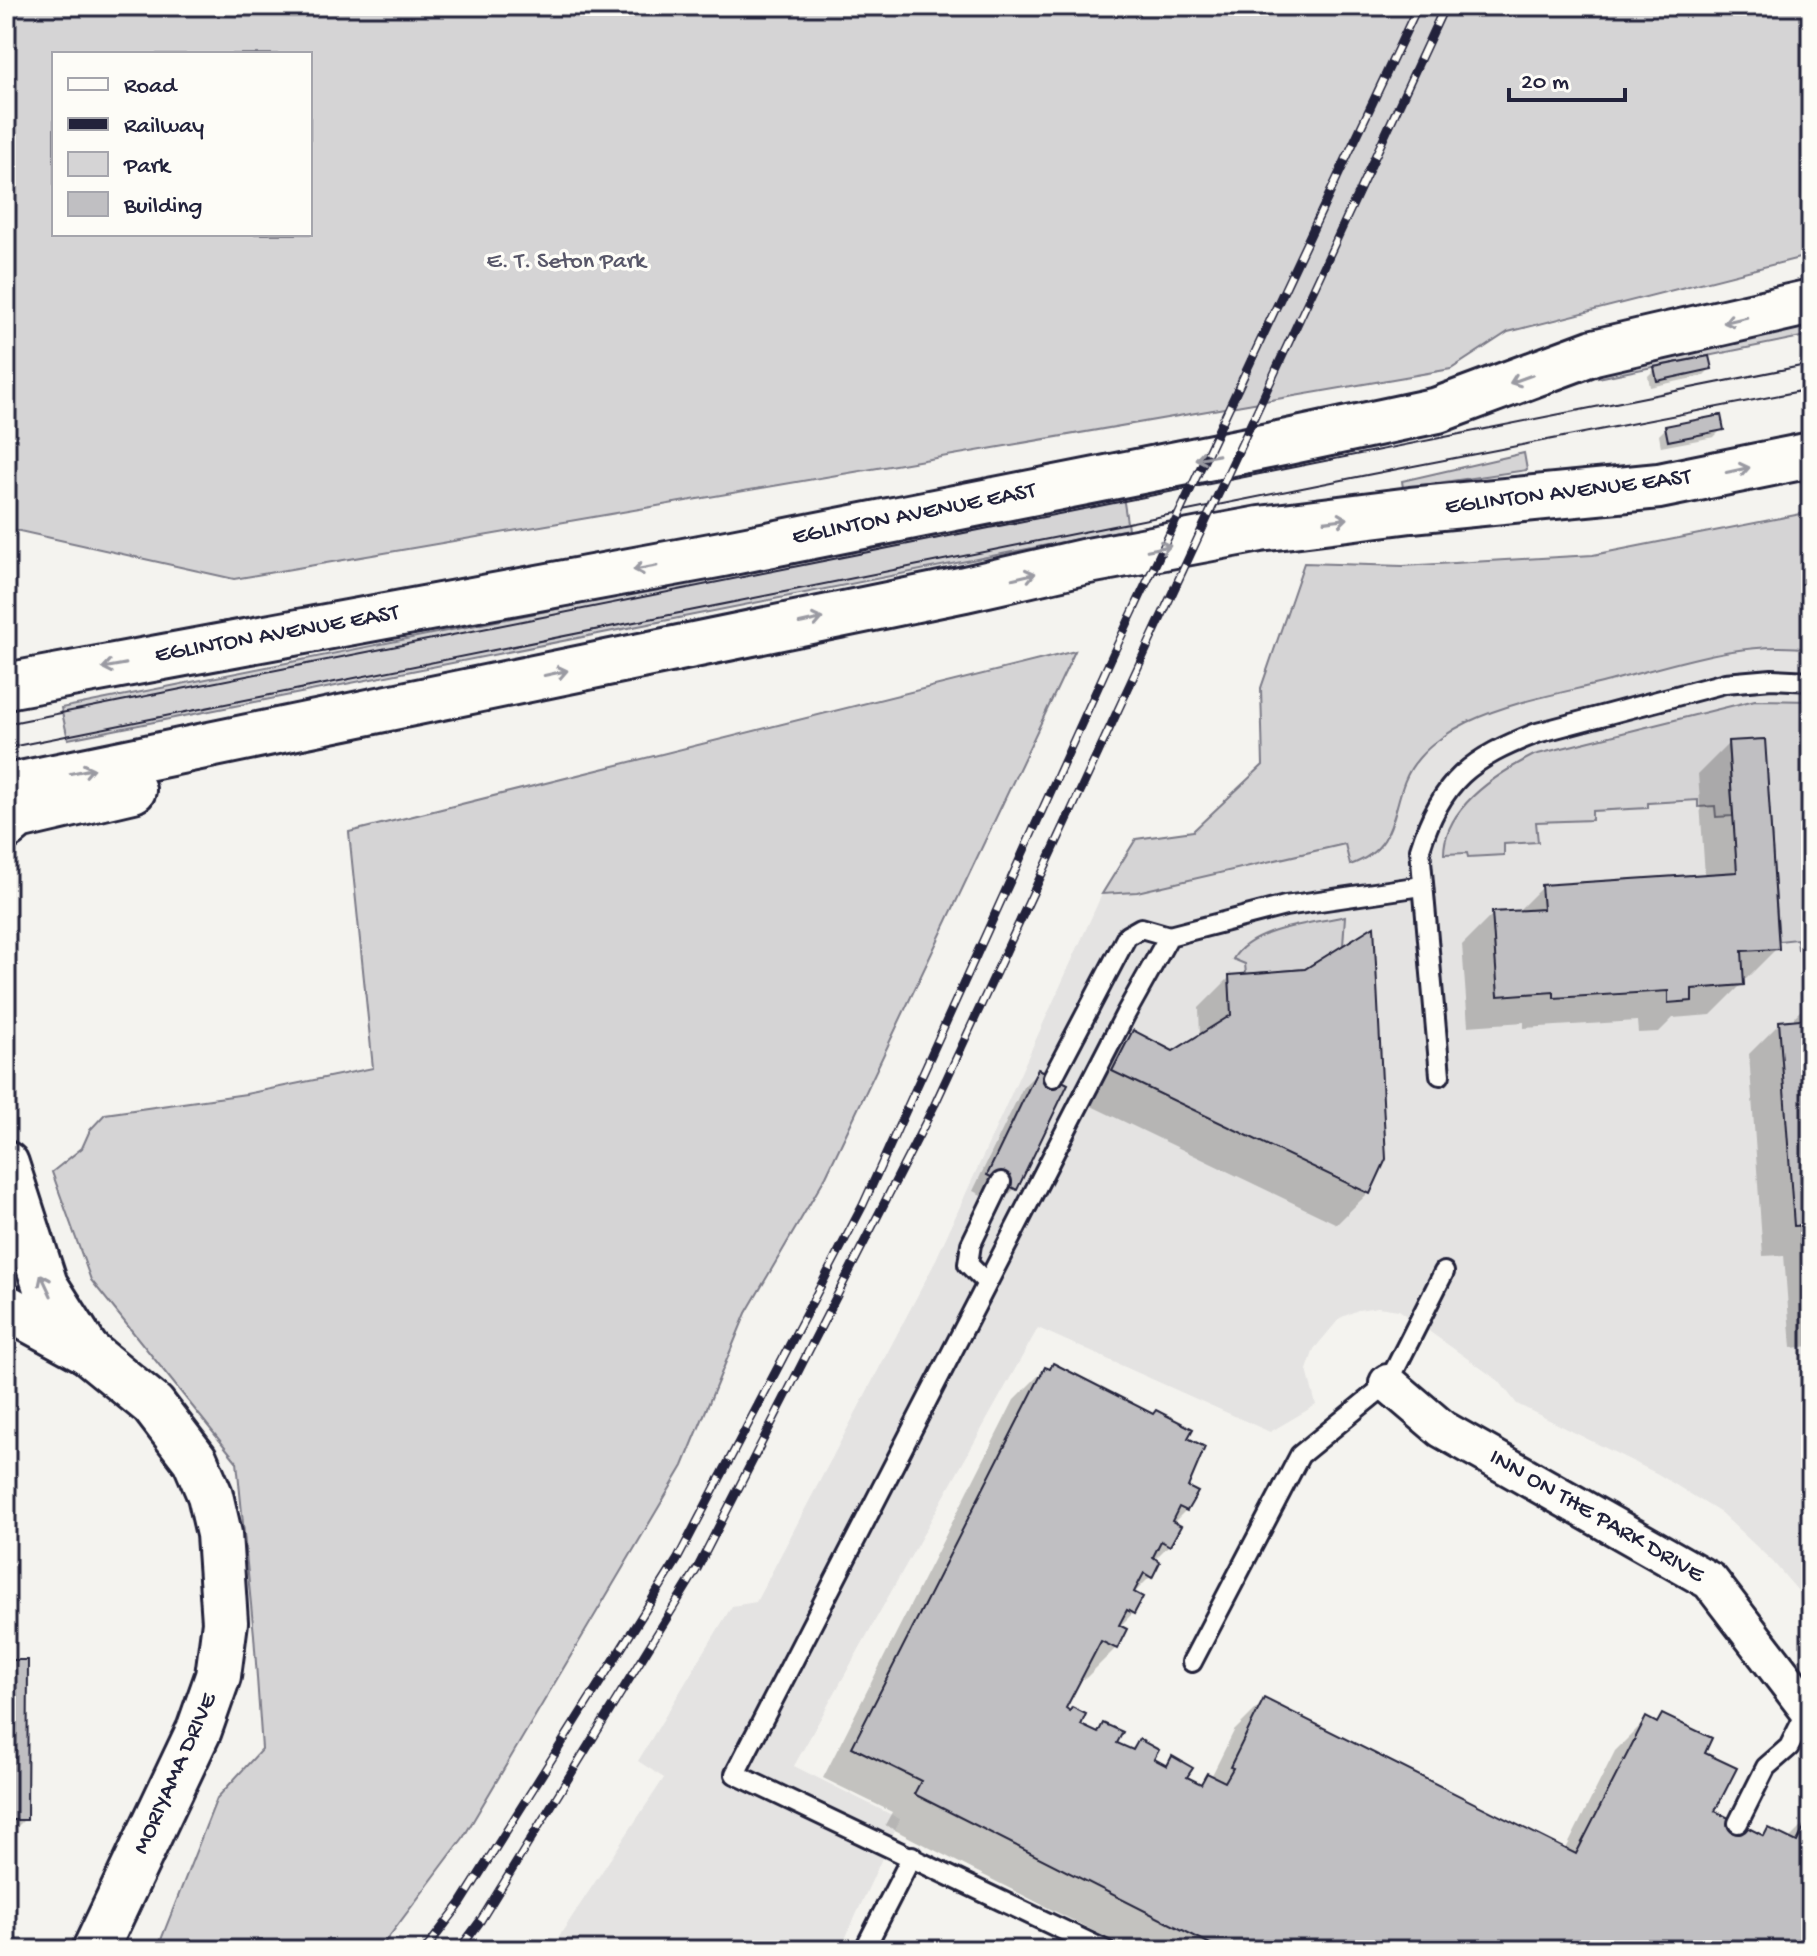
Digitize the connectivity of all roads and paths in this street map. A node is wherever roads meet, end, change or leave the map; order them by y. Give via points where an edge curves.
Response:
1 (1811, 302) edge
2 (1811, 455) edge
3 (1811, 681) edge
4 (6, 686) edge
5 (488, 687) junction
6 (6, 787) edge
7 (6, 827) edge
8 (1422, 886) junction
9 (1169, 936) junction
10 (1440, 1075) dead end
11 (1053, 1077) dead end
12 (6, 1164) edge
13 (1001, 1182) dead end
14 (1444, 1272) dead end
15 (987, 1283) junction
16 (6, 1307) edge
17 (87, 1351) junction
18 (1388, 1383) junction
19 (1192, 1662) dead end
20 (1810, 1711) edge
21 (1738, 1823) dead end
22 (912, 1856) junction
23 (95, 1950) edge
24 (864, 1950) edge
25 (1105, 1950) edge

1 -> 4 main road, EGLINTON AVENUE EAST via 1594,352 1438,410 1283,443 706,557
5 -> 2 main road, EGLINTON AVENUE EAST via 1260,529 1659,486
3 - 8 lane via 1725,683 1508,744 1465,771 1439,800 1420,849
6 -> 5 main road, EGLINTON AVENUE EAST
5 - 7 main road via 325,742 18,817
8 - 9 lane via 1285,906
8 - 10 lane
9 - 11 lane via 1141,928 1127,936
9 - 15 lane
17 -> 12 main road via 45,1285
13 - 15 lane via 971,1244 968,1264
14 - 18 lane
15 - 22 lane via 735,1774
16 - 17 main road
17 - 23 main road, MORIYAMA DRIVE via 153,1405 195,1460 219,1534 225,1622 218,1676 199,1730
18 - 19 lane via 1300,1455
18 - 20 street, INN ON THE PARK DRIVE via 1442,1429 1710,1581
20 - 21 lane via 1789,1747 1766,1767
22 - 24 lane
22 - 25 lane

